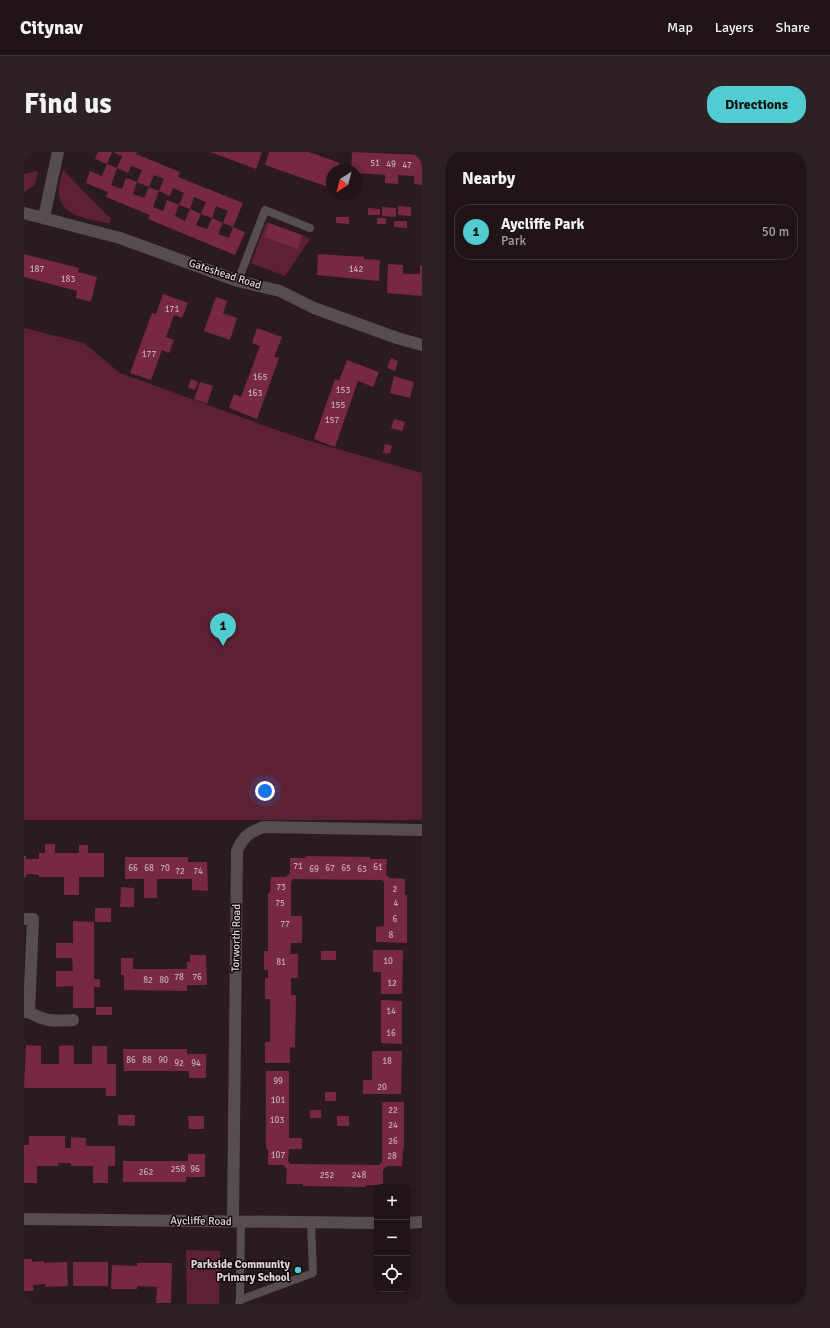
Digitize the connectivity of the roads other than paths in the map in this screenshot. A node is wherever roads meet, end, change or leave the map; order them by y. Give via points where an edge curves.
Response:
1 (58, 152) edge
2 (24, 213) edge
3 (44, 217) junction
4 (310, 228) dead end
5 (238, 281) junction
6 (422, 345) edge
7 (422, 830) edge
8 (24, 919) edge
9 (27, 1012) edge
10 (73, 1020) dead end
11 (24, 1218) edge
12 (237, 1221) junction
13 (311, 1222) junction
14 (422, 1222) edge
15 (374, 1223) edge
16 (410, 1223) edge
17 (240, 1302) edge

1 - 3 street
2 - 3 street, Gateshead Road
3 - 5 street, Gateshead Road via 120,238
4 - 5 lane via 265,210
5 - 6 street, Gateshead Road via 280,291 314,308
7 - 12 street, Torworth Road via 263,827 252,831 242,840 237,851
8 - 9 street via 33,919
9 - 10 street via 52,1021
11 - 12 street, Aycliffe Road
12 - 13 street, Aycliffe Road
12 - 17 lane
13 - 15 street, Aycliffe Road
13 - 17 lane via 313,1273
14 - 16 street

